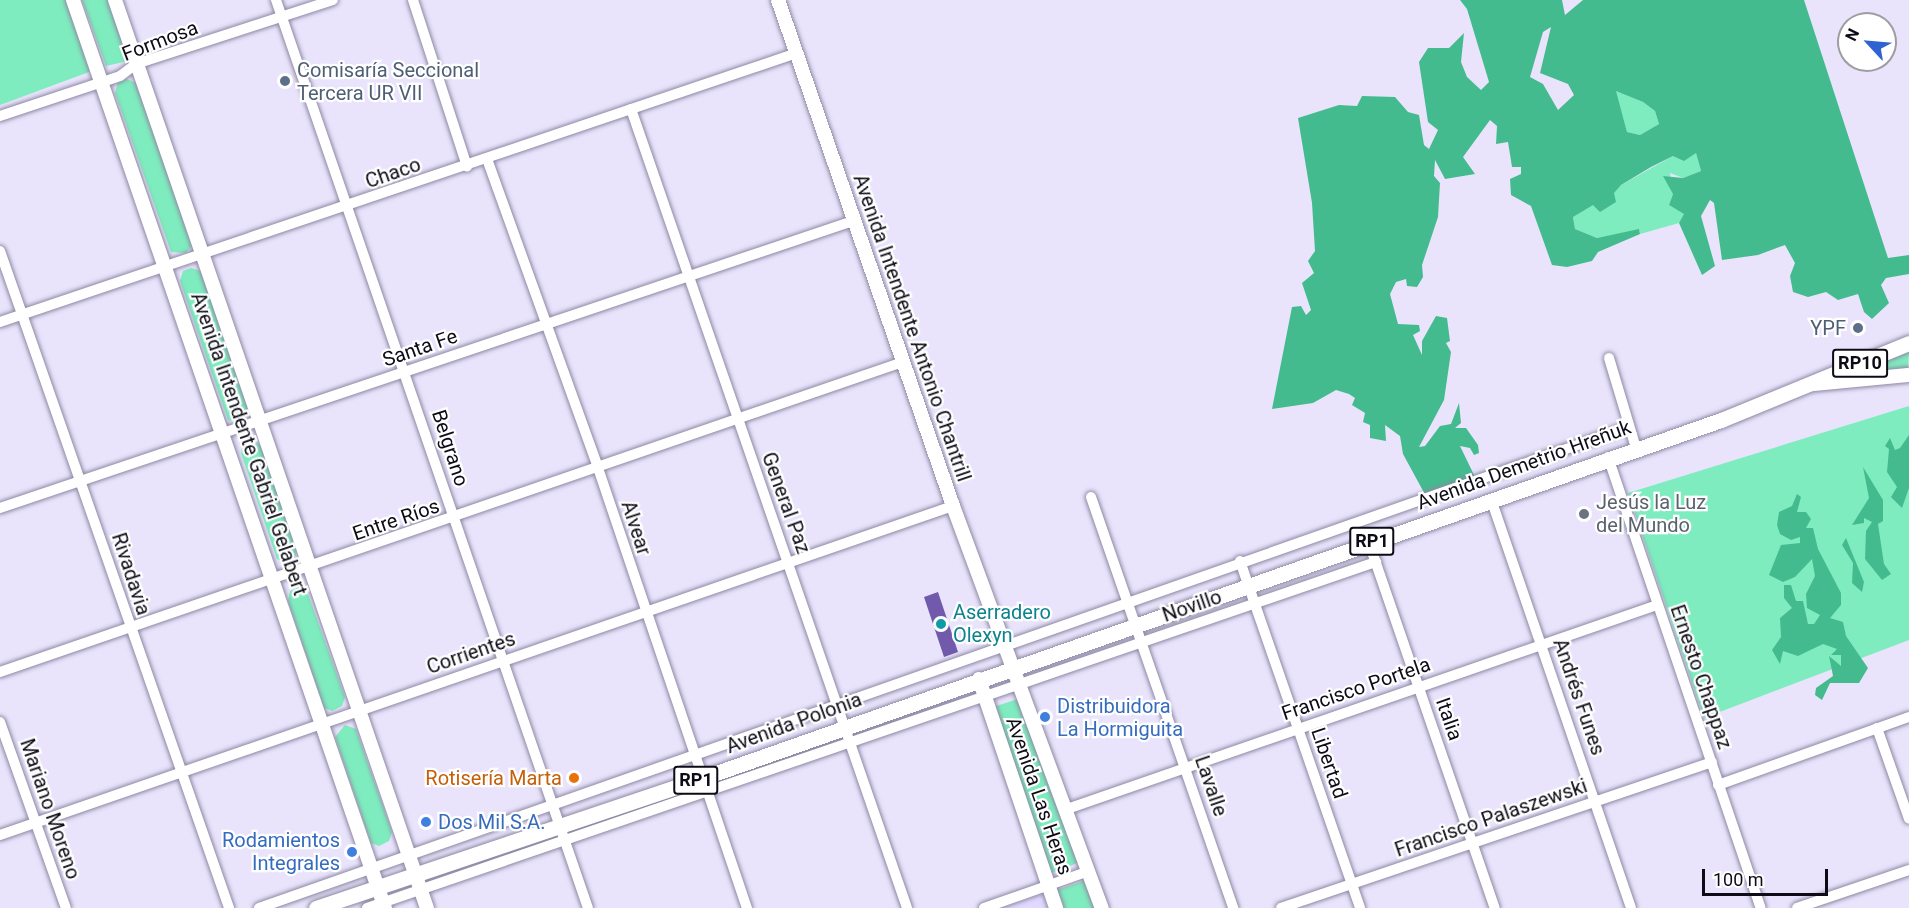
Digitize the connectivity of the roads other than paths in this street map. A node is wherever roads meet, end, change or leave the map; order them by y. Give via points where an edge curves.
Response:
1 (73, 0) edge
2 (115, 0) edge
3 (276, 0) edge
4 (333, 0) edge
5 (412, 0) edge
6 (778, 0) edge
7 (283, 18) junction
8 (797, 53) junction
9 (136, 64) junction
10 (101, 82) junction
11 (631, 109) junction
12 (0, 116) edge
13 (487, 159) junction
14 (467, 166) junction
15 (347, 207) junction
16 (853, 221) junction
17 (0, 251) edge
18 (203, 252) junction
19 (167, 264) junction
20 (692, 274) junction
21 (22, 314) junction
22 (0, 322) edge
23 (546, 323) junction
24 (1909, 343) edge
25 (1609, 358) dead end
26 (903, 363) junction
27 (406, 372) junction
28 (1909, 375) edge
29 (1812, 384) junction
30 (737, 417) junction
31 (263, 422) junction
32 (1629, 427) junction
33 (224, 435) junction
34 (1636, 448) junction
35 (1608, 457) junction
36 (597, 465) junction
37 (82, 480) junction
38 (1091, 497) dead end
39 (1491, 499) junction
40 (953, 506) junction
41 (0, 508) edge
42 (454, 519) junction
43 (1369, 543) junction
44 (1240, 561) junction
45 (789, 562) junction
46 (1376, 562) junction
47 (312, 567) junction
48 (275, 579) junction
49 (1248, 584) junction
50 (1129, 603) junction
51 (1254, 603) junction
52 (1657, 605) junction
53 (644, 613) junction
54 (1136, 623) junction
55 (130, 628) junction
56 (1142, 642) junction
57 (1541, 644) junction
58 (1005, 646) junction
59 (502, 661) junction
60 (1012, 667) junction
61 (0, 672) edge
62 (979, 679) junction
63 (1020, 685) junction
64 (1418, 686) junction
65 (985, 697) junction
66 (840, 707) junction
67 (358, 711) junction
68 (1909, 717) edge
69 (0, 722) edge
70 (323, 723) junction
71 (846, 726) junction
72 (1877, 728) junction
73 (1298, 729) junction
74 (851, 744) junction
75 (693, 757) junction
76 (1712, 762) junction
77 (1186, 769) junction
78 (180, 773) junction
79 (704, 784) junction
80 (1718, 784) junction
81 (1597, 801) junction
82 (553, 804) junction
83 (1067, 809) junction
84 (1909, 819) edge
85 (36, 822) junction
86 (560, 825) junction
87 (0, 835) edge
88 (565, 841) junction
89 (1473, 843) junction
90 (409, 853) junction
91 (371, 866) junction
92 (1909, 870) edge
93 (1089, 871) junction
94 (418, 881) junction
95 (1352, 884) junction
96 (378, 886) junction
97 (1048, 886) junction
98 (384, 905) edge
99 (66, 908) edge
100 (228, 908) edge
101 (259, 908) edge
102 (316, 908) edge
103 (367, 908) edge
104 (427, 908) edge
105 (588, 908) edge
106 (747, 908) edge
107 (907, 908) edge
108 (984, 908) edge
109 (1056, 908) edge
110 (1102, 908) edge
111 (1233, 908) edge
112 (1281, 908) edge
113 (1360, 908) edge
114 (1495, 908) edge
115 (1631, 908) edge
116 (1761, 908) edge
117 (1797, 908) edge

1 - 10 main road, Avenida Intendente Gabriel Gelabert
2 - 9 main road, Avenida Intendente Gabriel Gelabert
3 - 7 street, Belgrano
4 - 7 street, Formosa
5 - 14 street
6 - 8 main road, Avenida Intendente Antonio Chantrill
7 - 9 street, Formosa
7 - 15 street, Belgrano
8 - 11 street, Chaco
8 - 16 main road, Avenida Intendente Antonio Chantrill
9 - 10 street, Formosa
9 - 18 main road, Avenida Intendente Gabriel Gelabert
10 - 12 street, Formosa
10 - 19 main road, Avenida Intendente Gabriel Gelabert
11 - 13 street, Chaco
11 - 20 street, General Paz
13 - 14 street, Chaco
13 - 23 street, Alvear
14 - 15 street, Chaco
15 - 18 street, Chaco
15 - 27 street, Belgrano
16 - 20 street, Santa Fe
16 - 26 main road, Avenida Intendente Antonio Chantrill
17 - 21 street, Rivadavia
18 - 19 street, Chaco
18 - 31 main road, Avenida Intendente Gabriel Gelabert
19 - 21 street, Chaco
19 - 33 main road, Avenida Intendente Gabriel Gelabert
20 - 23 street, Santa Fe
20 - 30 street, General Paz
21 - 22 street, Chaco
21 - 37 street, Rivadavia
23 - 27 street, Santa Fe
23 - 36 street, Alvear
24 - 29 main road, RP10
25 - 32 street
26 - 30 street, Entre Ríos
26 - 40 main road, Avenida Intendente Antonio Chantrill
27 - 31 street, Santa Fe
27 - 42 street, Belgrano
28 - 29 main road, RP1
29 - 34 main road, Avenida Demetrio Hreñuk / RP1
30 - 36 street, Entre Ríos
30 - 45 street, General Paz
31 - 33 street, Santa Fe
31 - 47 main road, Avenida Intendente Gabriel Gelabert
32 - 34 street
32 - 44 street
33 - 37 street, Santa Fe
33 - 48 main road, Avenida Intendente Gabriel Gelabert
34 - 35 main road, Avenida Demetrio Hreñuk / RP1
35 - 39 main road, Avenida Demetrio Hreñuk / RP1
35 - 52 street, Ernesto Chappaz
36 - 42 street, Entre Ríos
36 - 53 street, Alvear
37 - 41 street, Santa Fe
37 - 55 street, Rivadavia
38 - 50 street, Lavalle
39 - 43 main road, Avenida Demetrio Hreñuk / RP1
39 - 57 street, Andrés Funes
40 - 45 street, Corrientes
40 - 58 main road, Avenida Intendente Antonio Chantrill
42 - 47 street, Entre Ríos
42 - 59 street, Belgrano
43 - 46 street, Italia
43 - 49 main road, Avenida Demetrio Hreñuk / RP1
44 - 49 street, Libertad
44 - 50 street
45 - 53 street, Corrientes
45 - 66 street, General Paz
46 - 51 street, Novillo
46 - 64 street, Italia
47 - 48 street, Entre Ríos
47 - 67 main road, Avenida Intendente Gabriel Gelabert
48 - 55 street, Entre Ríos
48 - 70 main road, Avenida Intendente Gabriel Gelabert
49 - 51 street, Libertad
49 - 54 main road, Avenida Demetrio Hreñuk / RP1
50 - 54 street, Lavalle
50 - 58 street
51 - 56 street, Novillo
51 - 73 street, Libertad
52 - 57 street, Francisco Portela
52 - 76 street, Ernesto Chappaz
53 - 59 street, Corrientes
53 - 75 street, Alvear
54 - 56 street, Lavalle
54 - 60 main road, Avenida Demetrio Hreñuk / RP1
55 - 61 street, Entre Ríos
55 - 78 street, Rivadavia
56 - 63 street, Novillo
56 - 77 street, Lavalle
57 - 64 street, Francisco Portela
57 - 81 street, Andrés Funes
58 - 60 main road, Avenida Intendente Antonio Chantrill
58 - 66 street
59 - 67 street, Corrientes
59 - 82 street, Belgrano
60 - 62 main road, Avenida Polonia / RP1
60 - 63 main road, Avenida Las Heras
62 - 65 main road, Avenida Las Heras
62 - 71 main road, Avenida Polonia / RP1
63 - 65 street, Avenida Polonia
63 - 83 main road, Avenida Las Heras
64 - 73 street, Francisco Portela
64 - 89 street, Italia
65 - 74 street, Avenida Polonia
65 - 97 main road, Avenida Las Heras
66 - 71 street, General Paz
66 - 75 street
67 - 70 street, Corrientes
67 - 90 main road, Avenida Intendente Gabriel Gelabert
68 - 72 street
69 - 85 street, Mariano Moreno
70 - 78 street, Corrientes
70 - 91 main road, Avenida Intendente Gabriel Gelabert
71 - 74 street, General Paz
71 - 79 main road, Avenida Polonia / RP1
72 - 80 street
72 - 84 street
73 - 77 street, Francisco Portela
73 - 95 street, Libertad
74 - 79 street, Avenida Polonia
74 - 107 street, General Paz
75 - 79 street, Alvear
75 - 82 street
76 - 80 street, Ernesto Chappaz
76 - 81 street, Francisco Palaszewski
77 - 83 street, Francisco Portela
77 - 111 street, Lavalle
78 - 85 street, Corrientes
78 - 100 street, Rivadavia
79 - 86 main road, Avenida Polonia / RP1
79 - 88 street, Avenida Polonia
79 - 106 street, Alvear
80 - 116 street, Ernesto Chappaz
81 - 89 street, Francisco Palaszewski
81 - 115 street, Andrés Funes
82 - 86 street, Belgrano
82 - 90 street
83 - 93 main road, Avenida Las Heras
85 - 87 street, Corrientes
85 - 99 street, Mariano Moreno
86 - 88 street, Belgrano
86 - 94 main road, Avenida Polonia / RP1
88 - 94 street, Avenida Polonia
88 - 105 street, Belgrano
89 - 95 street, Francisco Palaszewski
89 - 114 street, Italia
90 - 91 street
90 - 94 main road, Avenida Intendente Gabriel Gelabert
91 - 96 main road, Avenida Intendente Gabriel Gelabert
91 - 101 street
92 - 117 street
93 - 97 street
93 - 110 main road, Avenida Las Heras
94 - 96 main road, Avenida Polonia / RP1
94 - 98 street, Avenida Polonia
94 - 104 main road, Avenida Intendente Gabriel Gelabert
95 - 112 street, Francisco Palaszewski
95 - 113 street, Libertad
96 - 98 main road, Avenida Intendente Gabriel Gelabert
96 - 102 main road, Avenida Polonia / RP1
97 - 108 street
97 - 109 main road, Avenida Las Heras
98 - 103 street, Avenida Polonia

